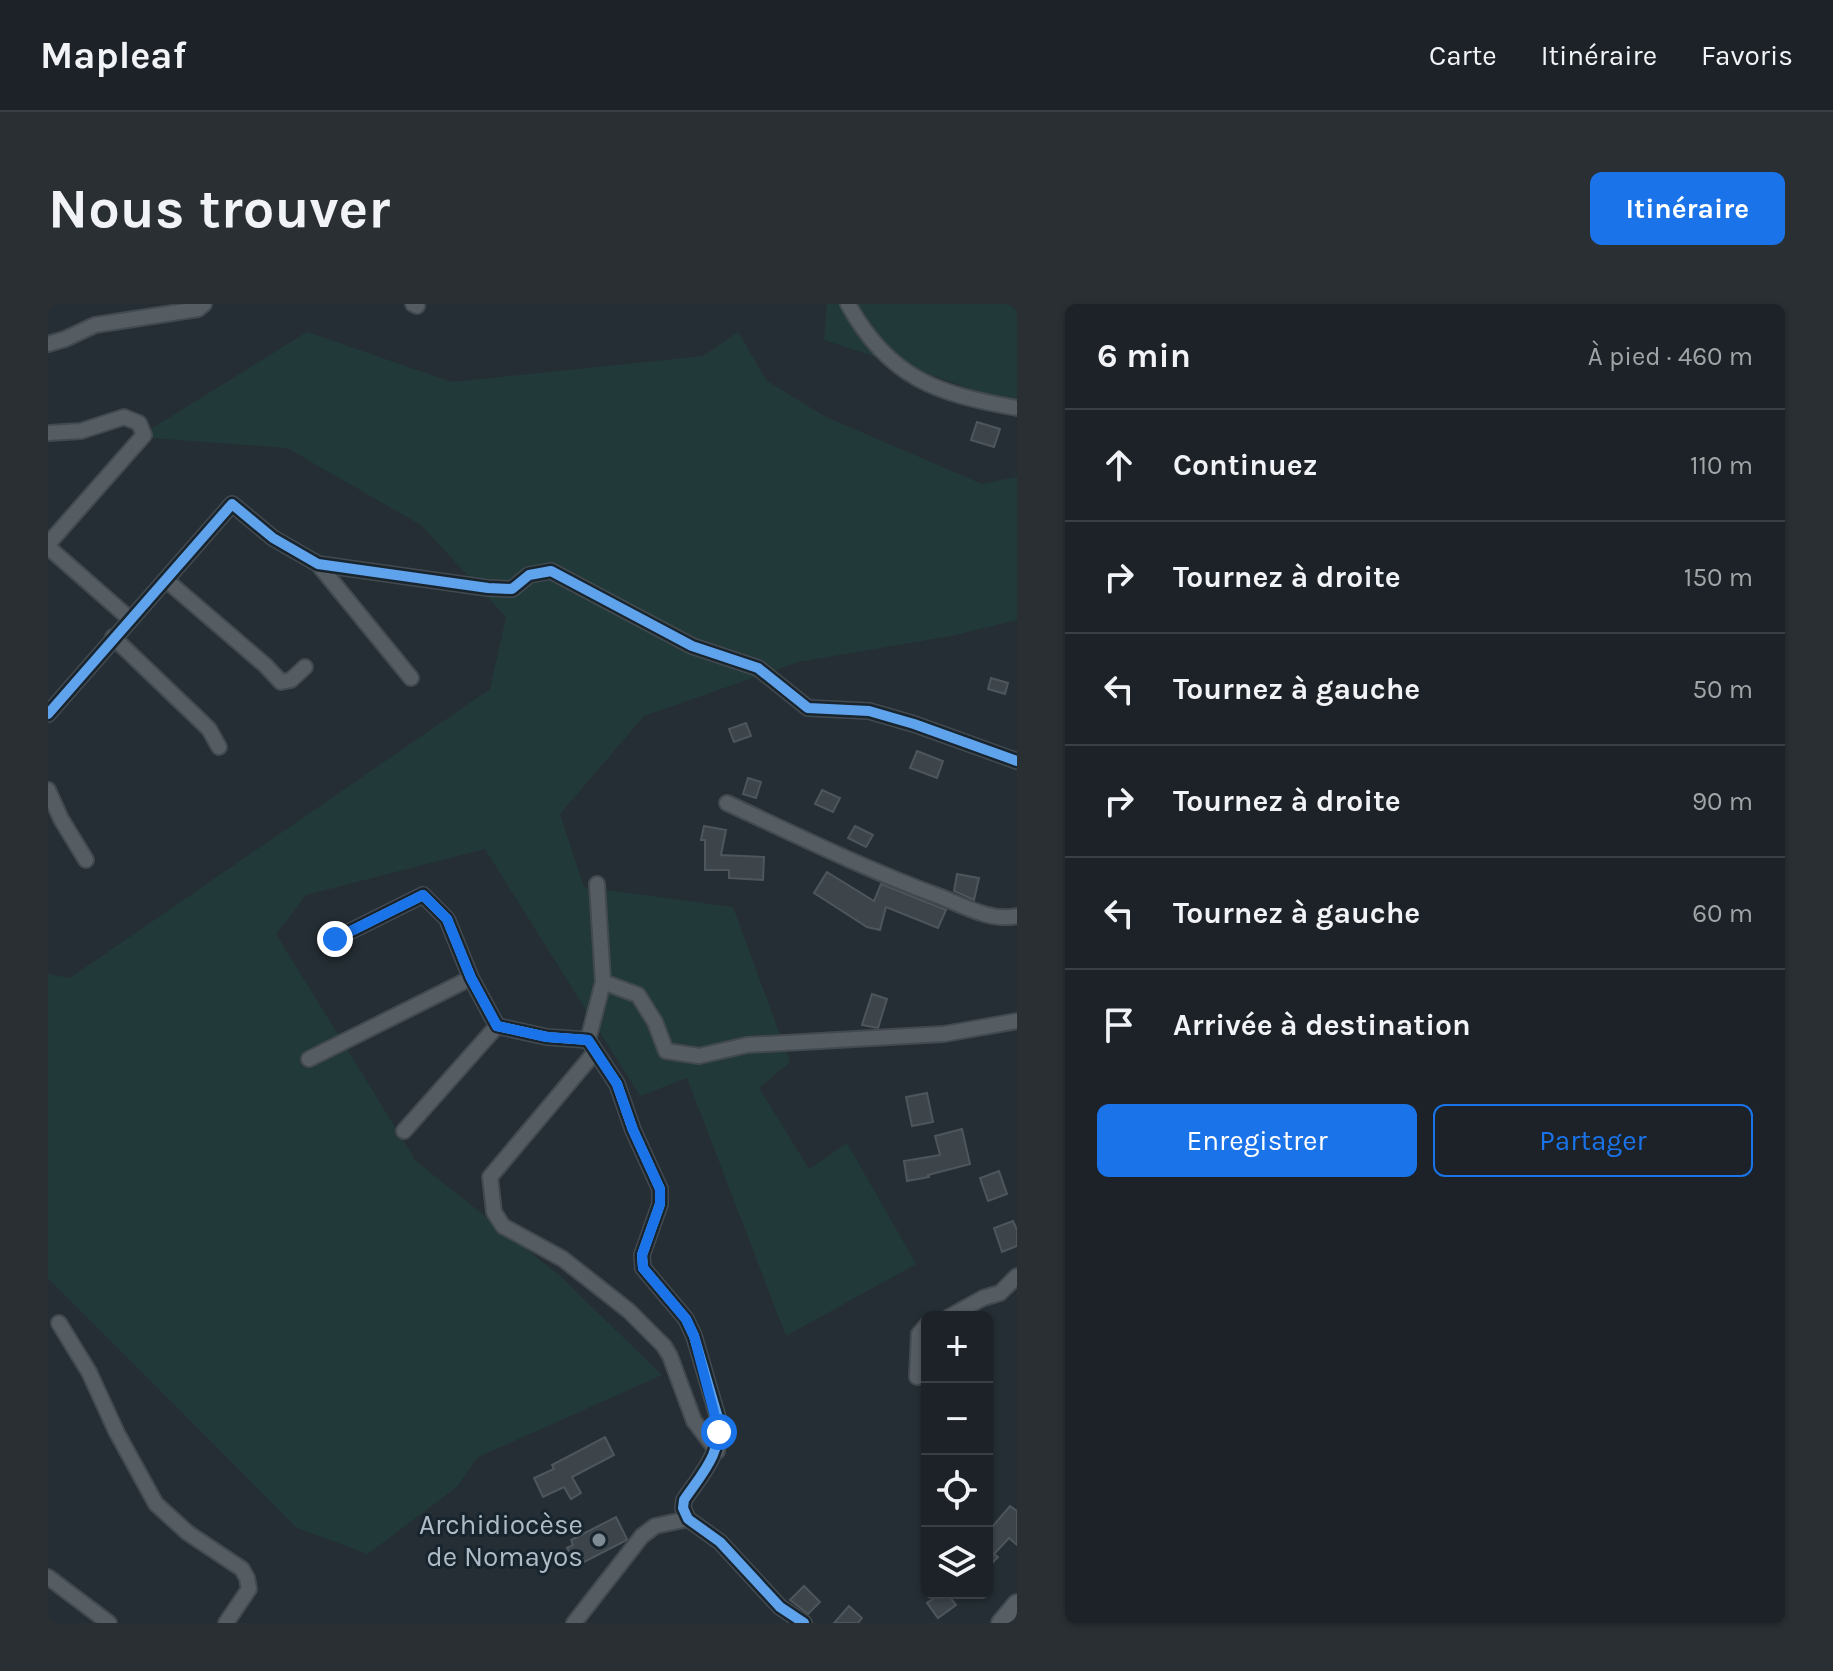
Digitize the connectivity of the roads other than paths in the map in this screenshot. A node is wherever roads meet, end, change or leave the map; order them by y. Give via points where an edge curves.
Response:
1 (204, 304) edge
2 (848, 304) edge
3 (48, 344) edge
4 (1017, 408) edge
5 (48, 433) edge
6 (48, 546) edge
7 (318, 564) junction
8 (166, 580) junction
9 (130, 619) junction
10 (113, 637) junction
11 (305, 667) dead end
12 (411, 678) dead end
13 (48, 714) edge
14 (219, 747) dead end
15 (1017, 761) edge
16 (48, 790) edge
17 (727, 803) dead end
18 (86, 860) dead end
19 (597, 884) dead end
20 (1017, 916) edge
21 (335, 939) dead end
22 (471, 978) junction
23 (603, 982) junction
24 (1017, 1021) edge
25 (497, 1026) junction
26 (592, 1046) junction
27 (309, 1059) dead end
28 (404, 1131) dead end
29 (1017, 1276) edge
30 (960, 1311) edge
31 (59, 1323) dead end
32 (921, 1332) edge
33 (917, 1377) dead end
34 (717, 1451) junction
35 (688, 1519) junction
36 (48, 1577) edge
37 (1017, 1604) edge
38 (109, 1623) edge
39 (226, 1623) edge
40 (574, 1623) edge
41 (804, 1623) edge
42 (1001, 1623) edge

1 - 3 street via 95,325
2 - 4 street via 880,351 914,377 968,399
5 - 6 street via 81,431 124,417 139,423 144,435
6 - 9 street
7 - 8 street via 273,538 232,504
7 - 12 street
7 - 15 street via 512,589 529,575 551,571 692,646 758,668 808,708 869,711
8 - 9 street
8 - 11 street via 281,682
9 - 10 street
10 - 13 street
10 - 14 street via 209,729
16 - 18 street
17 - 20 street via 909,886 990,916
19 - 23 street
21 - 22 street via 423,895 447,919
22 - 25 street
22 - 27 street
23 - 24 street via 638,995 666,1051 699,1056 747,1045 944,1034
23 - 26 street
25 - 26 street
25 - 28 street
26 - 34 street via 617,1084 660,1189 643,1268 694,1336 718,1418
26 - 34 street via 490,1177 494,1212 503,1226 563,1259 629,1311 664,1346 694,1421
29 - 30 street via 1000,1293
31 - 39 street via 156,1504 242,1569 249,1589
32 - 33 street
34 - 35 street via 684,1500
35 - 40 street via 655,1526 642,1536
35 - 41 street via 720,1542 770,1597
36 - 38 street
37 - 42 main road

